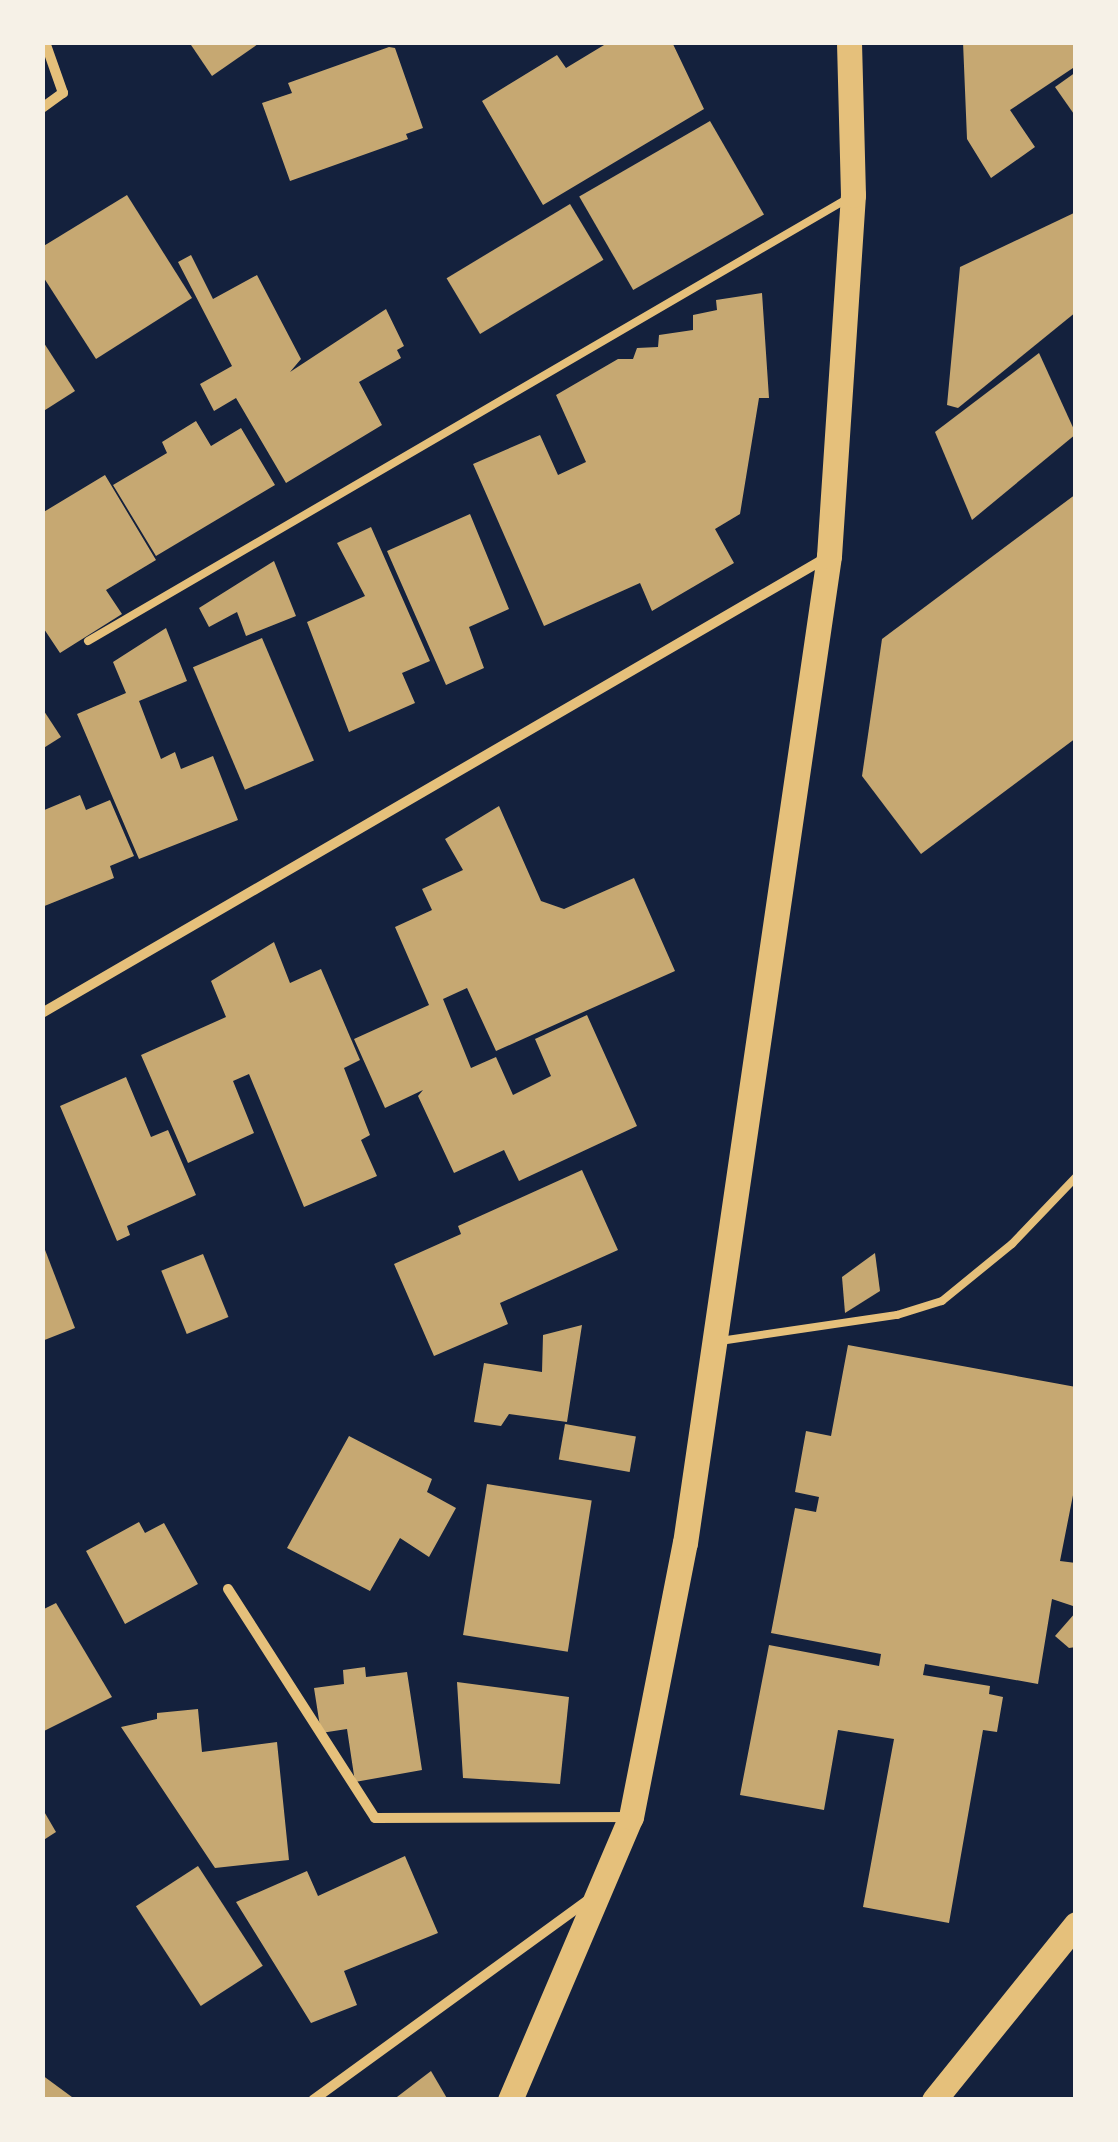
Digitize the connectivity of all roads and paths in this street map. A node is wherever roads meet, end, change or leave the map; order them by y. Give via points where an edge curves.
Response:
1 (45, 42) edge
2 (850, 42) edge
3 (42, 108) edge
4 (853, 195) junction
5 (829, 556) junction
6 (88, 641) dead end
7 (42, 1013) edge
8 (1076, 1177) edge
9 (716, 1342) junction
10 (228, 1589) dead end
11 (631, 1817) junction
12 (604, 1888) junction
13 (1076, 1924) edge
14 (314, 2100) edge
15 (510, 2100) edge
16 (934, 2100) edge

1 - 3 street via 63,93
2 - 4 main road
4 - 5 main road
4 - 6 lane
5 - 7 street
5 - 9 main road
8 - 9 lane via 1012,1244 942,1301 898,1316
9 - 11 main road
10 - 11 street via 375,1818
11 - 12 main road
12 - 14 street
12 - 15 main road
13 - 16 main road

